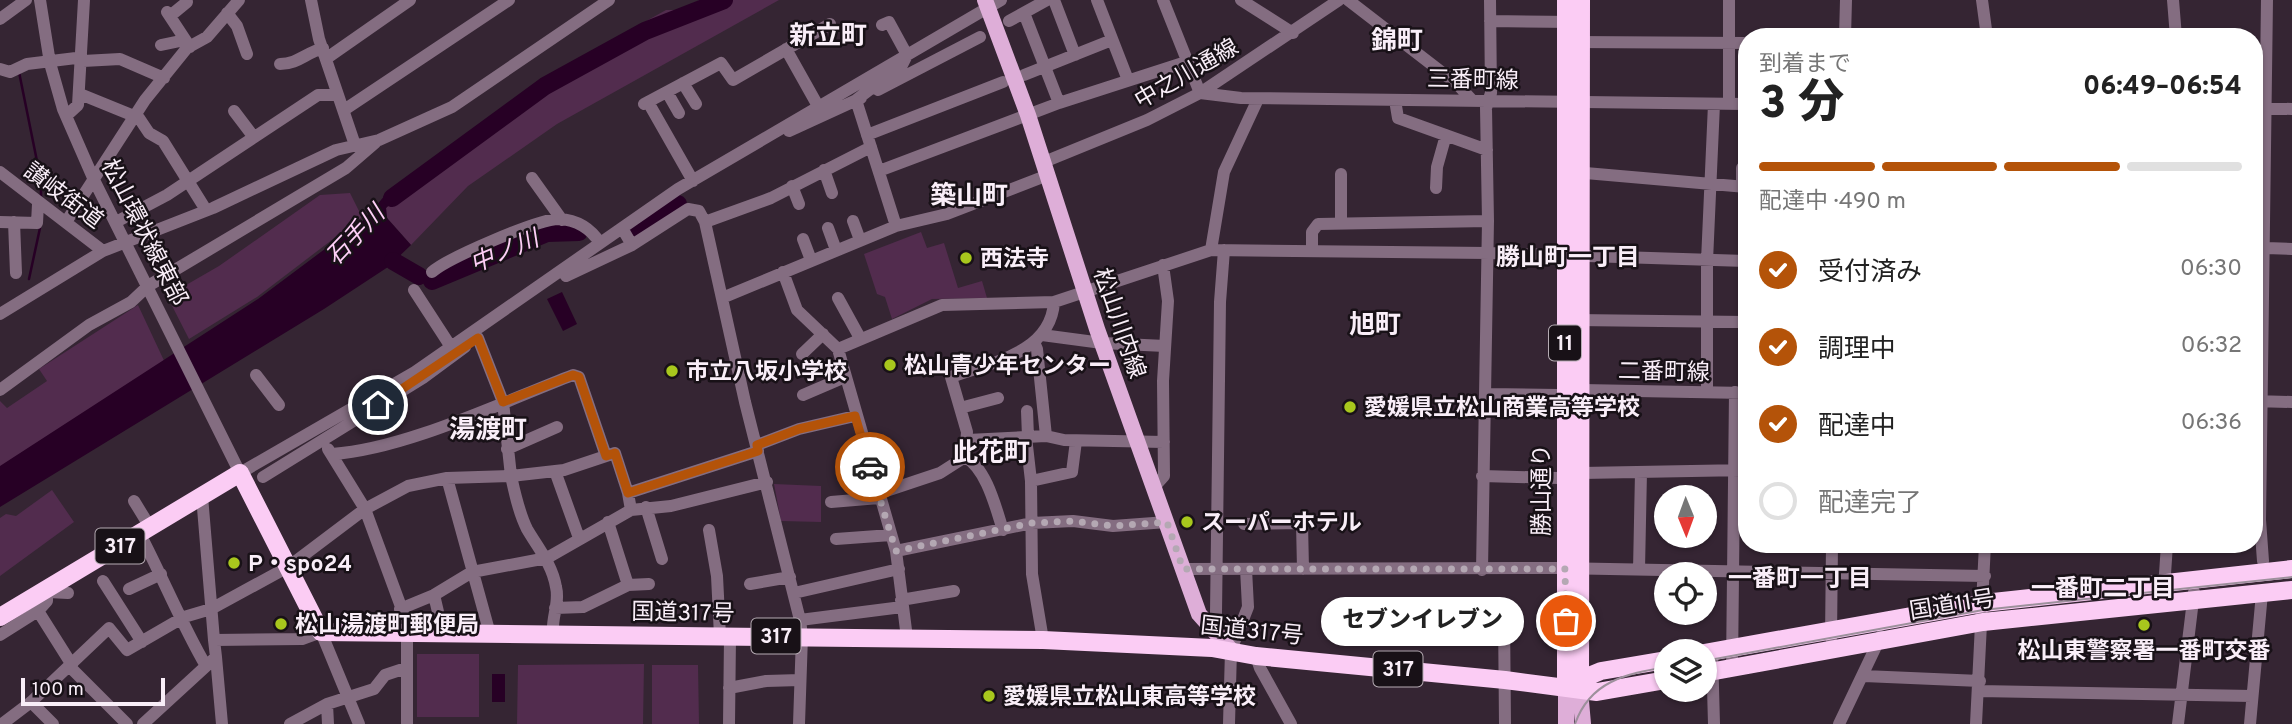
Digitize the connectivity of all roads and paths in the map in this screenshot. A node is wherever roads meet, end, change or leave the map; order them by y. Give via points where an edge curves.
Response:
1 (26, 0) edge
2 (40, 0) edge
3 (84, 0) edge
4 (239, 0) edge
5 (311, 0) edge
6 (410, 0) edge
7 (509, 0) edge
8 (609, 0) edge
9 (1047, 0) edge
10 (1054, 0) edge
11 (1097, 0) edge
12 (1163, 0) edge
13 (1241, 0) edge
14 (1339, 0) edge
15 (1348, 0) edge
16 (1490, 0) edge
17 (1566, 0) edge
18 (1581, 0) edge
19 (1729, 0) edge
20 (1846, 0) edge
21 (1982, 0) edge
22 (2174, 0) edge
23 (2267, 0) edge
24 (187, 2) dead end
25 (992, 2) edge
26 (227, 13) junction
27 (1024, 13) junction
28 (0, 19) edge
29 (1009, 21) dead end
30 (1490, 21) junction
31 (1573, 22) junction
32 (830, 24) dead end
33 (882, 25) dead end
34 (1845, 28) edge
35 (1986, 28) edge
36 (2176, 28) edge
37 (1293, 33) junction
38 (980, 37) dead end
39 (1112, 40) junction
40 (1574, 42) junction
41 (188, 43) junction
42 (1730, 44) junction
43 (1738, 44) edge
44 (161, 45) dead end
45 (786, 49) junction
46 (325, 53) junction
47 (247, 54) dead end
48 (907, 55) junction
49 (1075, 55) junction
50 (80, 60) junction
51 (50, 62) junction
52 (1186, 62) junction
53 (2263, 62) edge
54 (280, 64) dead end
55 (1045, 67) junction
56 (0, 69) edge
57 (1024, 75) dead end
58 (164, 78) junction
59 (1128, 79) junction
60 (1003, 82) dead end
61 (683, 83) junction
62 (667, 92) junction
63 (1200, 93) junction
64 (80, 94) junction
65 (337, 95) junction
66 (1258, 99) junction
67 (856, 100) junction
68 (1395, 100) junction
69 (1472, 100) junction
70 (1488, 101) junction
71 (1573, 101) junction
72 (1059, 103) junction
73 (696, 104) dead end
74 (1714, 104) junction
75 (1729, 104) junction
76 (1738, 104) edge
77 (818, 106) junction
78 (2263, 108) edge
79 (2292, 108) edge
80 (344, 110) junction
81 (234, 111) dead end
82 (679, 113) dead end
83 (135, 115) junction
84 (66, 116) junction
85 (1028, 116) junction
86 (779, 129) junction
87 (1446, 135) junction
88 (253, 136) junction
89 (379, 140) junction
90 (869, 141) junction
91 (355, 145) junction
92 (1487, 150) junction
93 (2263, 150) edge
94 (1046, 169) junction
95 (824, 170) junction
96 (879, 171) junction
97 (0, 172) edge
98 (1574, 172) junction
99 (1341, 174) dead end
100 (532, 178) dead end
101 (94, 180) junction
102 (188, 181) junction
103 (693, 181) junction
104 (550, 185) dead end
105 (792, 186) junction
106 (1711, 186) junction
107 (1738, 187) edge
108 (1436, 188) dead end
109 (832, 193) dead end
110 (38, 204) junction
111 (799, 204) dead end
112 (206, 210) junction
113 (566, 220) junction
114 (853, 221) dead end
115 (1488, 221) junction
116 (0, 222) edge
117 (14, 222) junction
118 (66, 222) junction
119 (116, 222) junction
120 (705, 222) junction
121 (1340, 223) junction
122 (897, 226) junction
123 (621, 228) junction
124 (828, 228) dead end
125 (803, 239) dead end
126 (860, 240) junction
127 (126, 242) junction
128 (600, 243) junction
129 (632, 245) junction
130 (2270, 248) junction
131 (835, 250) junction
132 (1218, 250) junction
133 (2292, 250) edge
134 (103, 251) junction
135 (1312, 251) junction
136 (1488, 253) junction
137 (1574, 255) junction
138 (811, 260) junction
139 (1707, 261) junction
140 (1738, 261) edge
141 (2263, 261) edge
142 (1163, 265) junction
143 (432, 272) dead end
144 (783, 272) junction
145 (16, 273) dead end
146 (148, 286) junction
147 (414, 290) dead end
148 (1084, 291) junction
149 (722, 298) junction
150 (838, 298) dead end
151 (1054, 302) junction
152 (0, 314) edge
153 (1573, 320) junction
154 (1707, 322) junction
155 (1738, 322) edge
156 (823, 334) junction
157 (478, 338) junction
158 (860, 338) junction
159 (1038, 339) junction
160 (1102, 343) junction
161 (1165, 346) junction
162 (451, 347) junction
163 (838, 349) junction
164 (802, 354) dead end
165 (256, 375) dead end
166 (845, 377) junction
167 (0, 390) edge
168 (1573, 392) junction
169 (1707, 392) junction
170 (1738, 393) edge
171 (1486, 394) junction
172 (803, 395) dead end
173 (998, 398) dead end
174 (2263, 401) edge
175 (503, 402) junction
176 (2292, 402) edge
177 (279, 405) dead end
178 (960, 408) junction
179 (1027, 411) dead end
180 (855, 416) junction
181 (1738, 419) edge
182 (557, 428) dead end
183 (1045, 436) junction
184 (1027, 437) junction
185 (322, 440) junction
186 (968, 440) junction
187 (1076, 441) junction
188 (1139, 442) junction
189 (1164, 442) junction
190 (758, 448) junction
191 (507, 449) junction
192 (332, 454) junction
193 (606, 456) junction
194 (965, 457) junction
195 (555, 471) junction
196 (1732, 471) junction
197 (1738, 471) edge
198 (1641, 472) junction
199 (240, 473) junction
200 (1573, 474) junction
201 (1482, 476) junction
202 (263, 477) dead end
203 (511, 477) junction
204 (447, 478) junction
205 (1031, 481) junction
206 (767, 482) junction
207 (1155, 486) junction
208 (628, 493) junction
209 (202, 496) junction
210 (878, 496) junction
211 (134, 500) dead end
212 (831, 502) dead end
213 (646, 507) junction
214 (365, 509) junction
215 (631, 510) junction
216 (608, 522) junction
217 (1167, 522) junction
218 (1032, 523) junction
219 (1244, 524) dead end
220 (709, 530) dead end
221 (1003, 530) junction
222 (145, 531) junction
223 (891, 535) junction
224 (579, 538) junction
225 (836, 539) dead end
226 (896, 551) junction
227 (1832, 553) edge
228 (1985, 553) edge
229 (2167, 553) edge
230 (2262, 553) edge
231 (547, 558) junction
232 (662, 559) dead end
233 (2263, 561) dead end
234 (288, 567) junction
235 (899, 569) junction
236 (1183, 569) junction
237 (1217, 569) junction
238 (1246, 569) junction
239 (1303, 569) junction
240 (1573, 569) junction
241 (2292, 569) edge
242 (1482, 570) junction
243 (1639, 570) junction
244 (1731, 571) junction
245 (472, 572) junction
246 (1831, 572) junction
247 (161, 574) junction
248 (1984, 576) junction
249 (790, 577) junction
250 (2195, 579) junction
251 (103, 581) dead end
252 (2165, 583) junction
253 (649, 584) dead end
254 (750, 584) dead end
255 (628, 585) junction
256 (129, 589) dead end
257 (2292, 590) edge
258 (48, 591) junction
259 (954, 591) dead end
260 (68, 593) dead end
261 (794, 593) junction
262 (2262, 593) junction
263 (434, 595) junction
264 (2193, 600) junction
265 (1984, 603) junction
266 (902, 604) junction
267 (2163, 604) junction
268 (555, 608) junction
269 (211, 609) junction
270 (400, 609) junction
271 (38, 611) junction
272 (1504, 614) dead end
273 (0, 617) edge
274 (1887, 619) junction
275 (179, 620) junction
276 (1983, 622) junction
277 (801, 628) junction
278 (1210, 629) junction
279 (1829, 630) junction
280 (321, 632) junction
281 (408, 633) junction
282 (443, 633) junction
283 (490, 634) junction
284 (0, 635) edge
285 (553, 635) junction
286 (725, 637) junction
287 (907, 638) junction
288 (214, 640) junction
289 (1043, 640) junction
290 (1879, 641) junction
291 (142, 642) junction
292 (1731, 647) junction
293 (1832, 649) junction
294 (1231, 650) junction
295 (1717, 650) edge
296 (1256, 656) junction
297 (211, 661) junction
298 (1654, 663) edge
299 (71, 666) junction
300 (406, 668) junction
301 (1732, 668) junction
302 (1717, 671) edge
303 (1864, 676) junction
304 (800, 680) junction
305 (1505, 680) junction
306 (1654, 682) edge
307 (1576, 685) junction
308 (1980, 686) junction
309 (729, 688) junction
310 (2183, 695) junction
311 (2252, 696) junction
312 (350, 697) junction
313 (31, 702) junction
314 (1712, 702) edge
315 (327, 704) junction
316 (16, 713) junction
317 (2, 724) edge
318 (26, 724) edge
319 (52, 724) edge
320 (127, 724) edge
321 (143, 724) edge
322 (222, 724) edge
323 (290, 724) edge
324 (328, 724) edge
325 (359, 724) edge
326 (407, 724) edge
327 (729, 724) edge
328 (799, 724) edge
329 (1229, 724) edge
330 (1291, 724) edge
331 (1506, 724) edge
332 (1566, 724) edge
333 (1583, 724) edge
334 (1714, 724) edge
335 (1839, 724) edge
336 (1976, 724) edge
337 (2178, 724) edge
338 (2250, 724) edge

1 - 28 street
2 - 51 street, 松山環状線東部
3 - 50 street
4 - 26 street
5 - 46 street
6 - 46 street
7 - 80 street
8 - 89 street via 453,107
9 - 27 street
10 - 49 street
11 - 39 street
12 - 52 street
13 - 37 street
14 - 37 street, 中之川通線
15 - 69 street
16 - 30 street
17 - 31 highway, 勝山通り / 11
18 - 31 highway, 勝山通り / 11
19 - 42 street
20 - 34 street
21 - 35 street
22 - 36 street
23 - 53 street
24 - 41 street via 169,14
25 - 48 street
25 - 85 main road, 松山川内線
26 - 41 street via 207,37
26 - 47 street
27 - 29 street
27 - 55 street
30 - 31 street
30 - 70 street
31 - 40 highway, 勝山通り / 11
32 - 45 street
33 - 48 street via 889,22
37 - 63 street, 中之川通線
38 - 67 street
39 - 49 street
39 - 59 street
40 - 42 street
40 - 71 highway, 勝山通り / 11
41 - 44 street
41 - 58 street
42 - 43 street
42 - 75 street
45 - 61 street via 733,80 721,63
45 - 77 street
46 - 54 street via 310,52 296,63
46 - 65 street
48 - 67 street via 902,65
48 - 77 street
49 - 55 street
50 - 51 street
50 - 58 street via 120,59
50 - 64 street
51 - 56 street via 27,64 10,72
51 - 84 street, 松山環状線東部
52 - 59 street
52 - 63 street
55 - 57 street
55 - 72 street
58 - 83 street
59 - 72 street
60 - 90 street
61 - 62 street
61 - 73 street
62 - 82 street
62 - 103 street via 646,103
63 - 66 street, 三番町線
63 - 94 street, 中之川通線
64 - 83 street
64 - 84 street via 78,105
65 - 80 street
65 - 88 street via 318,95
66 - 68 street, 三番町線
66 - 132 street via 1224,172
67 - 86 street via 788,132
67 - 90 street
68 - 69 street, 三番町線
68 - 87 street via 1398,118
69 - 70 street, 三番町線
70 - 71 street, 三番町線
70 - 92 street
71 - 74 street, 三番町線
71 - 98 highway, 勝山通り / 11
72 - 85 street
74 - 75 street, 三番町線
74 - 106 street
75 - 76 street, 三番町線
77 - 86 street
78 - 79 street
80 - 91 street
81 - 88 street
83 - 101 street
83 - 102 street via 149,133 163,141
84 - 101 street, 松山環状線東部
85 - 94 main road, 松山川内線
85 - 96 street
86 - 103 street
87 - 92 street
87 - 108 street via 1438,158
88 - 102 street
89 - 91 street
89 - 146 street via 346,168
90 - 95 street
90 - 96 street
91 - 112 street
92 - 115 street
93 - 130 street
94 - 122 street, 中之川通線 via 947,214
94 - 148 main road, 松山川内線
95 - 105 street
95 - 109 street
96 - 122 street
97 - 110 street, 讃岐街道
98 - 106 street
98 - 137 highway, 勝山通り / 11
99 - 121 street
100 - 113 street
101 - 118 street
101 - 119 street, 松山環状線東部
102 - 112 street
102 - 119 street
103 - 123 street
104 - 113 street
105 - 111 street
105 - 120 street
106 - 107 street
106 - 139 street
110 - 117 street via 37,223
110 - 118 street, 讃岐街道
112 - 127 street
113 - 128 street via 589,229
113 - 143 street via 547,221 480,247
114 - 126 street
115 - 121 street
115 - 136 street
116 - 117 street
117 - 145 street
118 - 134 street, 讃岐街道
119 - 127 street, 松山環状線東部
120 - 129 street via 699,211 688,209
120 - 149 street
121 - 135 street via 1318,224 1312,232
122 - 126 street, 中之川通線
123 - 128 street
123 - 129 street
124 - 131 street
125 - 138 street
126 - 131 street, 中之川通線
127 - 134 street
127 - 146 street, 松山環状線東部
128 - 162 street
129 - 157 street via 575,270
130 - 133 street
130 - 141 street
131 - 138 street, 中之川通線
132 - 135 street
132 - 142 street
132 - 237 street
134 - 152 street
135 - 136 street
136 - 137 street
136 - 171 street
137 - 139 street
137 - 153 highway, 勝山通り / 11
138 - 144 street, 中之川通線
139 - 140 street
139 - 154 street
142 - 148 street
142 - 161 street via 1168,289
144 - 149 street, 中之川通線
144 - 156 street via 797,310
146 - 167 street
146 - 199 street, 松山環状線東部
147 - 162 street
148 - 151 street
148 - 160 main road, 松山川内線
149 - 190 street
150 - 158 street
151 - 158 street via 942,304
151 - 159 street via 1050,325
153 - 154 street
153 - 168 highway, 勝山通り / 11
154 - 155 street
154 - 169 street
156 - 163 street
156 - 164 street
157 - 175 street
157 - 185 street
158 - 163 street
159 - 160 street
159 - 178 street via 1017,354 951,377
159 - 183 street
160 - 161 street
160 - 188 main road, 松山川内線
161 - 189 street
162 - 199 street
163 - 166 street
165 - 177 street
166 - 172 street
166 - 180 street
168 - 169 street, 二番町線
168 - 171 street, 二番町線
168 - 200 highway, 勝山通り / 11
169 - 170 street, 二番町線
171 - 201 street
173 - 178 street
174 - 176 street
175 - 191 street
175 - 192 street via 446,425
175 - 193 street via 573,375 579,377
178 - 186 street
179 - 184 street
180 - 190 street via 799,429
180 - 210 street
181 - 196 street
182 - 191 street
183 - 184 street
183 - 187 street
184 - 186 street
184 - 205 street
185 - 192 street
185 - 202 street
186 - 194 street
187 - 188 street
187 - 205 street via 1072,472
188 - 189 street
188 - 207 main road, 松山川内線
189 - 207 street via 1164,476
190 - 206 street
190 - 208 street
191 - 203 street
192 - 214 street
193 - 195 street
193 - 208 street via 615,453
194 - 210 street via 940,473
194 - 221 street via 972,461 991,496
195 - 203 street
195 - 224 street
196 - 197 street
196 - 198 street
196 - 244 street
198 - 200 street
198 - 243 street
199 - 209 highway, 317
199 - 234 highway
200 - 201 street via 1558,478
200 - 240 highway, 勝山通り / 11
201 - 242 street
203 - 204 street
203 - 231 street via 527,528
204 - 214 street via 408,486
204 - 245 street
205 - 218 street
206 - 213 street via 671,506
206 - 249 street
207 - 217 main road, 松山川内線
208 - 215 street
209 - 222 highway, 317
209 - 269 street
210 - 212 street
210 - 223 street
211 - 222 street
213 - 215 street
213 - 232 street
214 - 234 street
214 - 270 street
215 - 216 street
216 - 224 street
216 - 255 street
217 - 218 street via 1114,526
217 - 236 main road, 松山川内線
218 - 221 street
218 - 289 street via 1032,573
219 - 239 street via 1302,523
220 - 286 street
221 - 226 street
222 - 247 street
222 - 258 highway, 317
223 - 225 street
223 - 226 street
224 - 231 street
226 - 235 street
227 - 246 street
228 - 248 street
229 - 252 street
230 - 233 street
231 - 245 street
231 - 268 street via 556,585
234 - 269 street
234 - 280 highway
235 - 261 street
235 - 266 street
236 - 237 street
236 - 278 main road, 松山川内線 via 1199,614
237 - 238 street
237 - 278 street via 1216,613
238 - 239 street
238 - 294 street via 1248,607
239 - 242 street
240 - 242 street
240 - 243 street
240 - 307 highway, 勝山通り / 11
241 - 250 highway, 国道11号
243 - 244 street
244 - 246 street
244 - 292 street
245 - 263 street
245 - 283 street
246 - 248 street
246 - 279 street
247 - 256 street
247 - 275 street
248 - 265 street
249 - 254 street
249 - 261 street
250 - 252 highway, 国道11号
250 - 264 street
251 - 291 street
252 - 265 highway, 国道11号
252 - 267 street
253 - 255 street
255 - 268 street via 583,607
257 - 262 highway, 国道11号
258 - 260 street
258 - 271 street
258 - 273 highway, 317
259 - 266 street
261 - 277 street
262 - 264 highway, 国道11号
262 - 311 street
263 - 270 street
263 - 282 street
264 - 267 highway, 国道11号
264 - 310 street
265 - 274 highway, 国道11号
265 - 276 street
266 - 277 street
266 - 287 street
267 - 276 highway, 国道11号
268 - 285 street
269 - 275 street
269 - 288 street
270 - 281 street
271 - 284 street
271 - 299 street
272 - 305 street
274 - 279 highway, 国道11号
274 - 290 street
275 - 291 street
275 - 297 street
276 - 290 highway, 国道11号
276 - 308 street
277 - 286 highway, 国道317号 / 317
277 - 287 highway, 国道317号 / 317
277 - 304 street
278 - 294 main road, 松山川内線
279 - 292 highway, 国道11号
279 - 293 street
280 - 281 highway, 国道317号 / 317
280 - 288 street via 302,639
280 - 312 street
281 - 282 highway, 国道317号 / 317
281 - 300 street
282 - 283 highway, 国道317号 / 317
283 - 285 highway, 国道317号 / 317
285 - 286 highway, 国道317号 / 317
286 - 309 street
287 - 289 highway, 国道317号 / 317
288 - 297 street
289 - 294 highway, 国道317号 / 317
290 - 293 highway, 国道11号
290 - 303 street
291 - 299 street via 127,650 109,628
292 - 295 highway, 国道11号
292 - 301 street
293 - 301 highway, 国道11号
294 - 296 highway, 国道317号 / 317
294 - 329 street
296 - 305 highway, 国道317号 / 317
296 - 330 street
297 - 321 street
297 - 322 street
298 - 307 highway
299 - 313 street
299 - 320 street
300 - 312 street
300 - 326 street
301 - 302 highway, 国道11号
303 - 308 street
303 - 335 street
304 - 309 street
304 - 328 street
305 - 307 highway, 国道317号 / 317
305 - 331 street
306 - 307 highway via 1611,691
307 - 332 main road
307 - 333 main road
308 - 310 street
308 - 336 street
309 - 327 street
310 - 311 street
310 - 337 street
311 - 338 street
312 - 315 street
312 - 325 street
313 - 316 street
313 - 319 street
314 - 334 street
315 - 323 street
315 - 324 street
316 - 317 street
316 - 318 street

